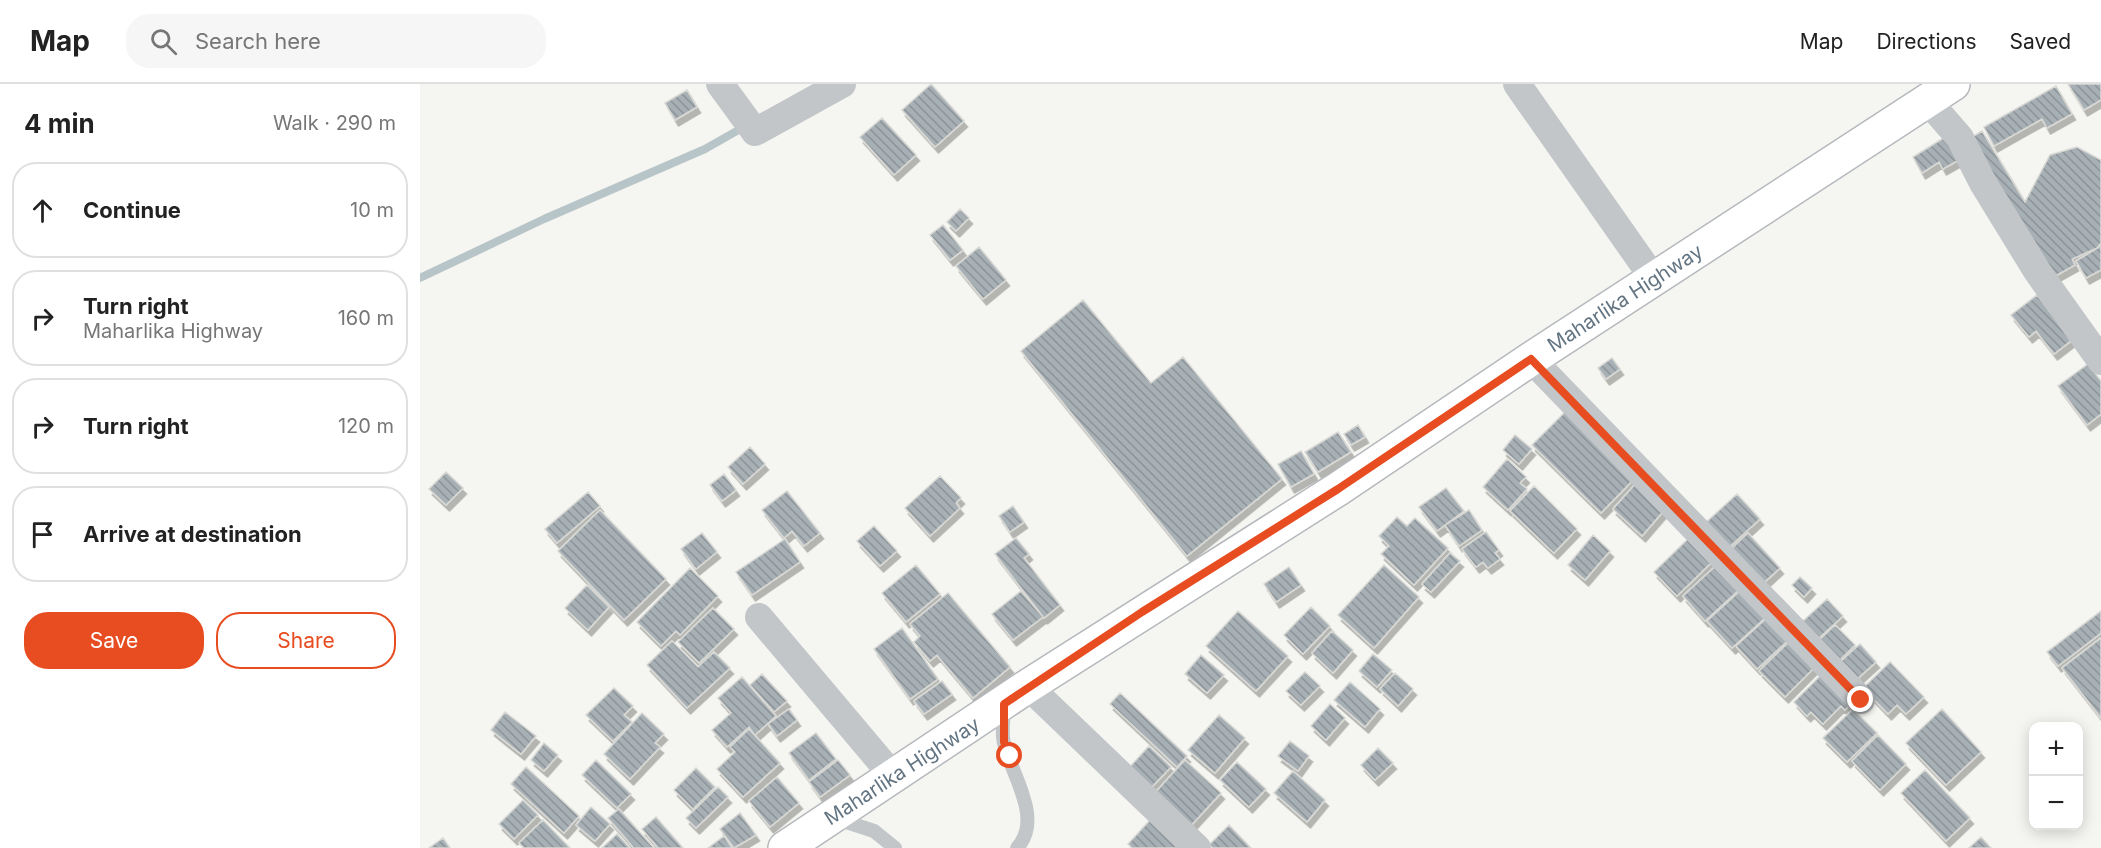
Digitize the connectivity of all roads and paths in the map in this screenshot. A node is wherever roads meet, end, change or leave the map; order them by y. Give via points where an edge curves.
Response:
1 (720, 84) edge
2 (842, 84) edge
3 (1517, 84) edge
4 (1940, 92) edge
5 (1654, 279) junction
6 (1531, 359) junction
7 (2101, 361) edge
8 (759, 617) dead end
9 (1016, 695) junction
10 (1861, 700) dead end
11 (893, 776) junction
12 (832, 818) junction
13 (785, 848) edge
14 (895, 848) edge
15 (1017, 848) edge
16 (1197, 848) edge

1 - 2 street via 755,132
3 - 5 street
4 - 5 main road, Maharlika Highway
4 - 7 street via 1983,183 2037,271
5 - 6 main road, Maharlika Highway
6 - 9 main road, Maharlika Highway via 1338,489
6 - 10 street
8 - 11 street
9 - 11 main road, Maharlika Highway
9 - 15 lane via 1004,742 1024,798 1027,823 1024,840
9 - 16 street
11 - 12 main road, Maharlika Highway
12 - 13 main road, Maharlika Highway
12 - 14 lane via 874,831

